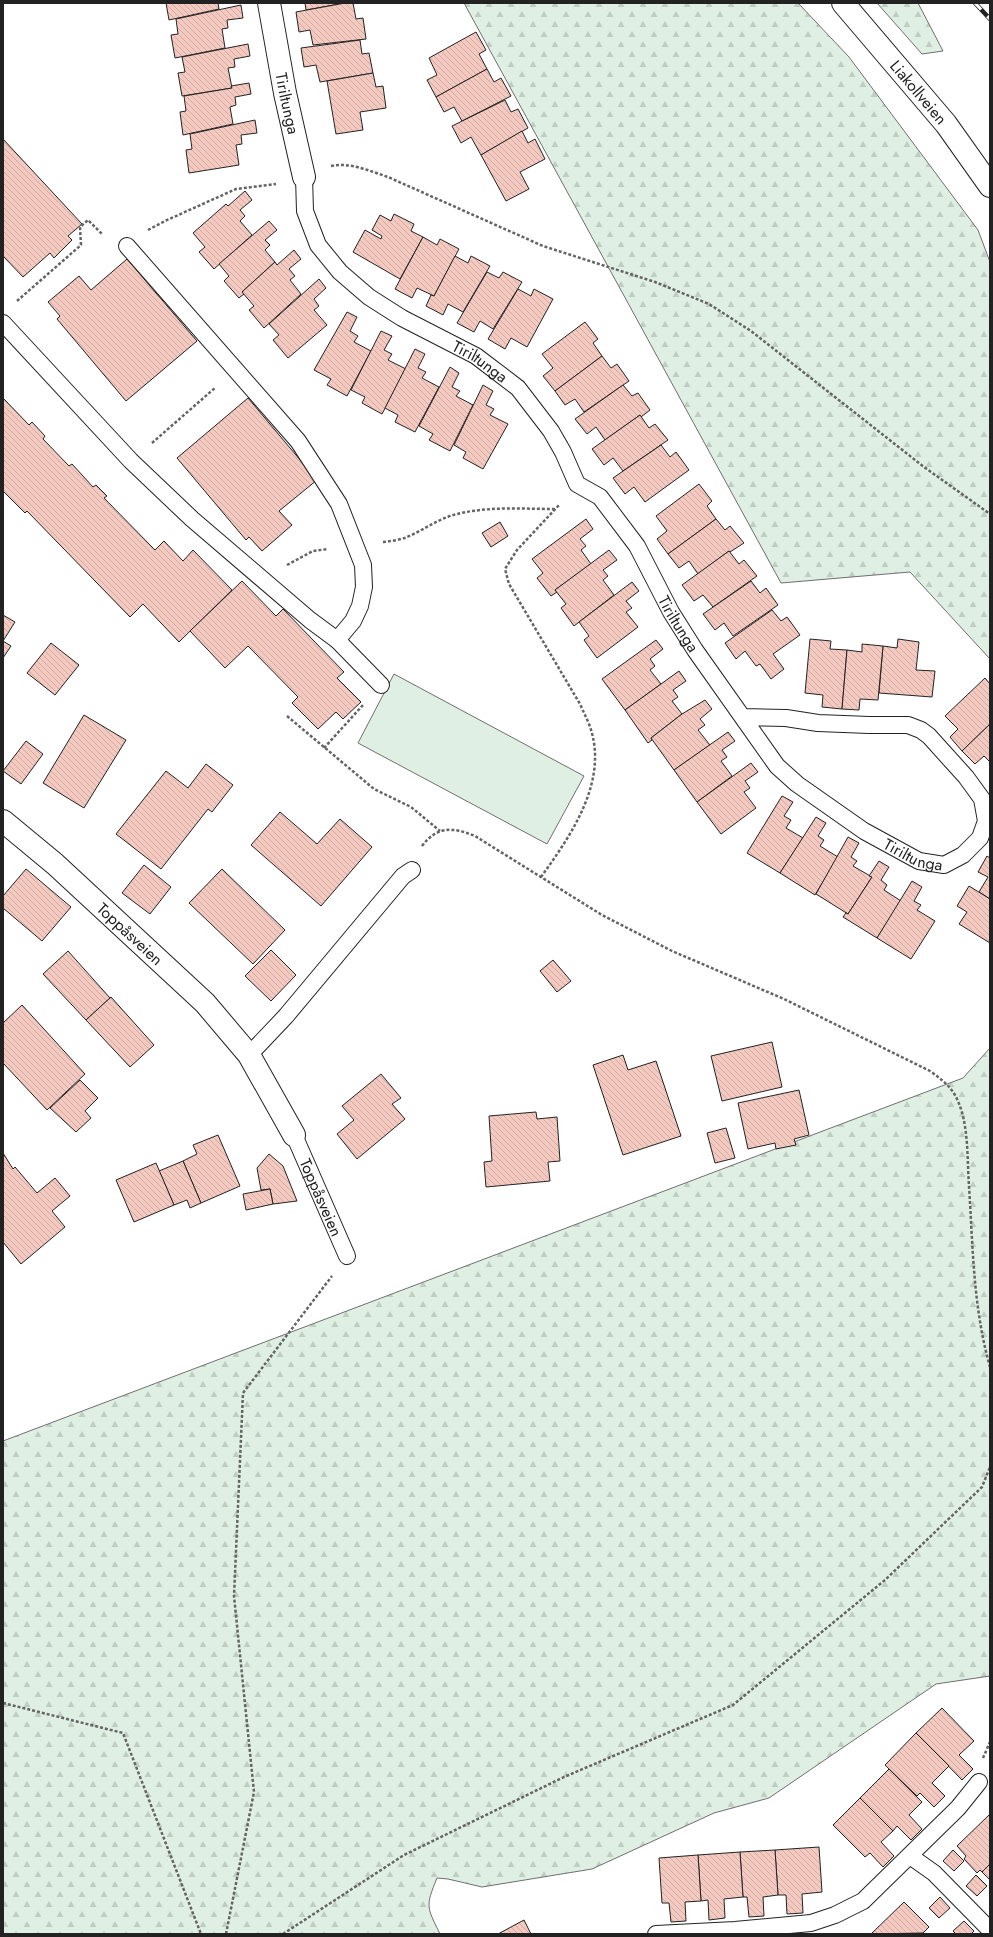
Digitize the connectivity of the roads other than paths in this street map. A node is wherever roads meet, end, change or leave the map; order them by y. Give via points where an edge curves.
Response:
1 (269, 3) edge
2 (843, 3) edge
3 (304, 177) joint
4 (990, 186) edge
5 (127, 246) road end
6 (3, 323) edge
7 (337, 640) junction
8 (381, 685) road end
9 (744, 717) junction
10 (3, 821) edge
11 (412, 870) road end
12 (249, 1055) junction
13 (294, 1135) joint
14 (347, 1256) road end
15 (979, 1782) dead end
16 (910, 1856) junction
17 (990, 1930) edge
18 (656, 1934) edge

1 - 3 street, Tiriltunga via 285,93
2 - 4 street, Liakollveien via 946,124
3 - 9 lane, Tiriltunga via 305,211 315,238 340,272 369,297 402,318 476,356 518,388 551,431 577,484 600,497 637,546 671,612
5 - 7 lane via 298,441 339,504 357,546 364,579 360,606 353,621
6 - 7 lane via 131,461 192,519
7 - 8 lane
9 - 9 lane, Tiriltunga via 777,766 797,784 894,849 919,861 944,865 963,856 980,838 986,821 982,799 966,777 921,730 908,724 854,725 786,718
10 - 12 street, Toppåsveien via 55,864 204,1002
11 - 12 lane via 403,876 286,1016
12 - 13 street, Toppåsveien
13 - 14 lane, Toppåsveien
15 - 16 lane via 958,1808
16 - 17 lane via 934,1873
16 - 18 lane via 863,1901 811,1923

